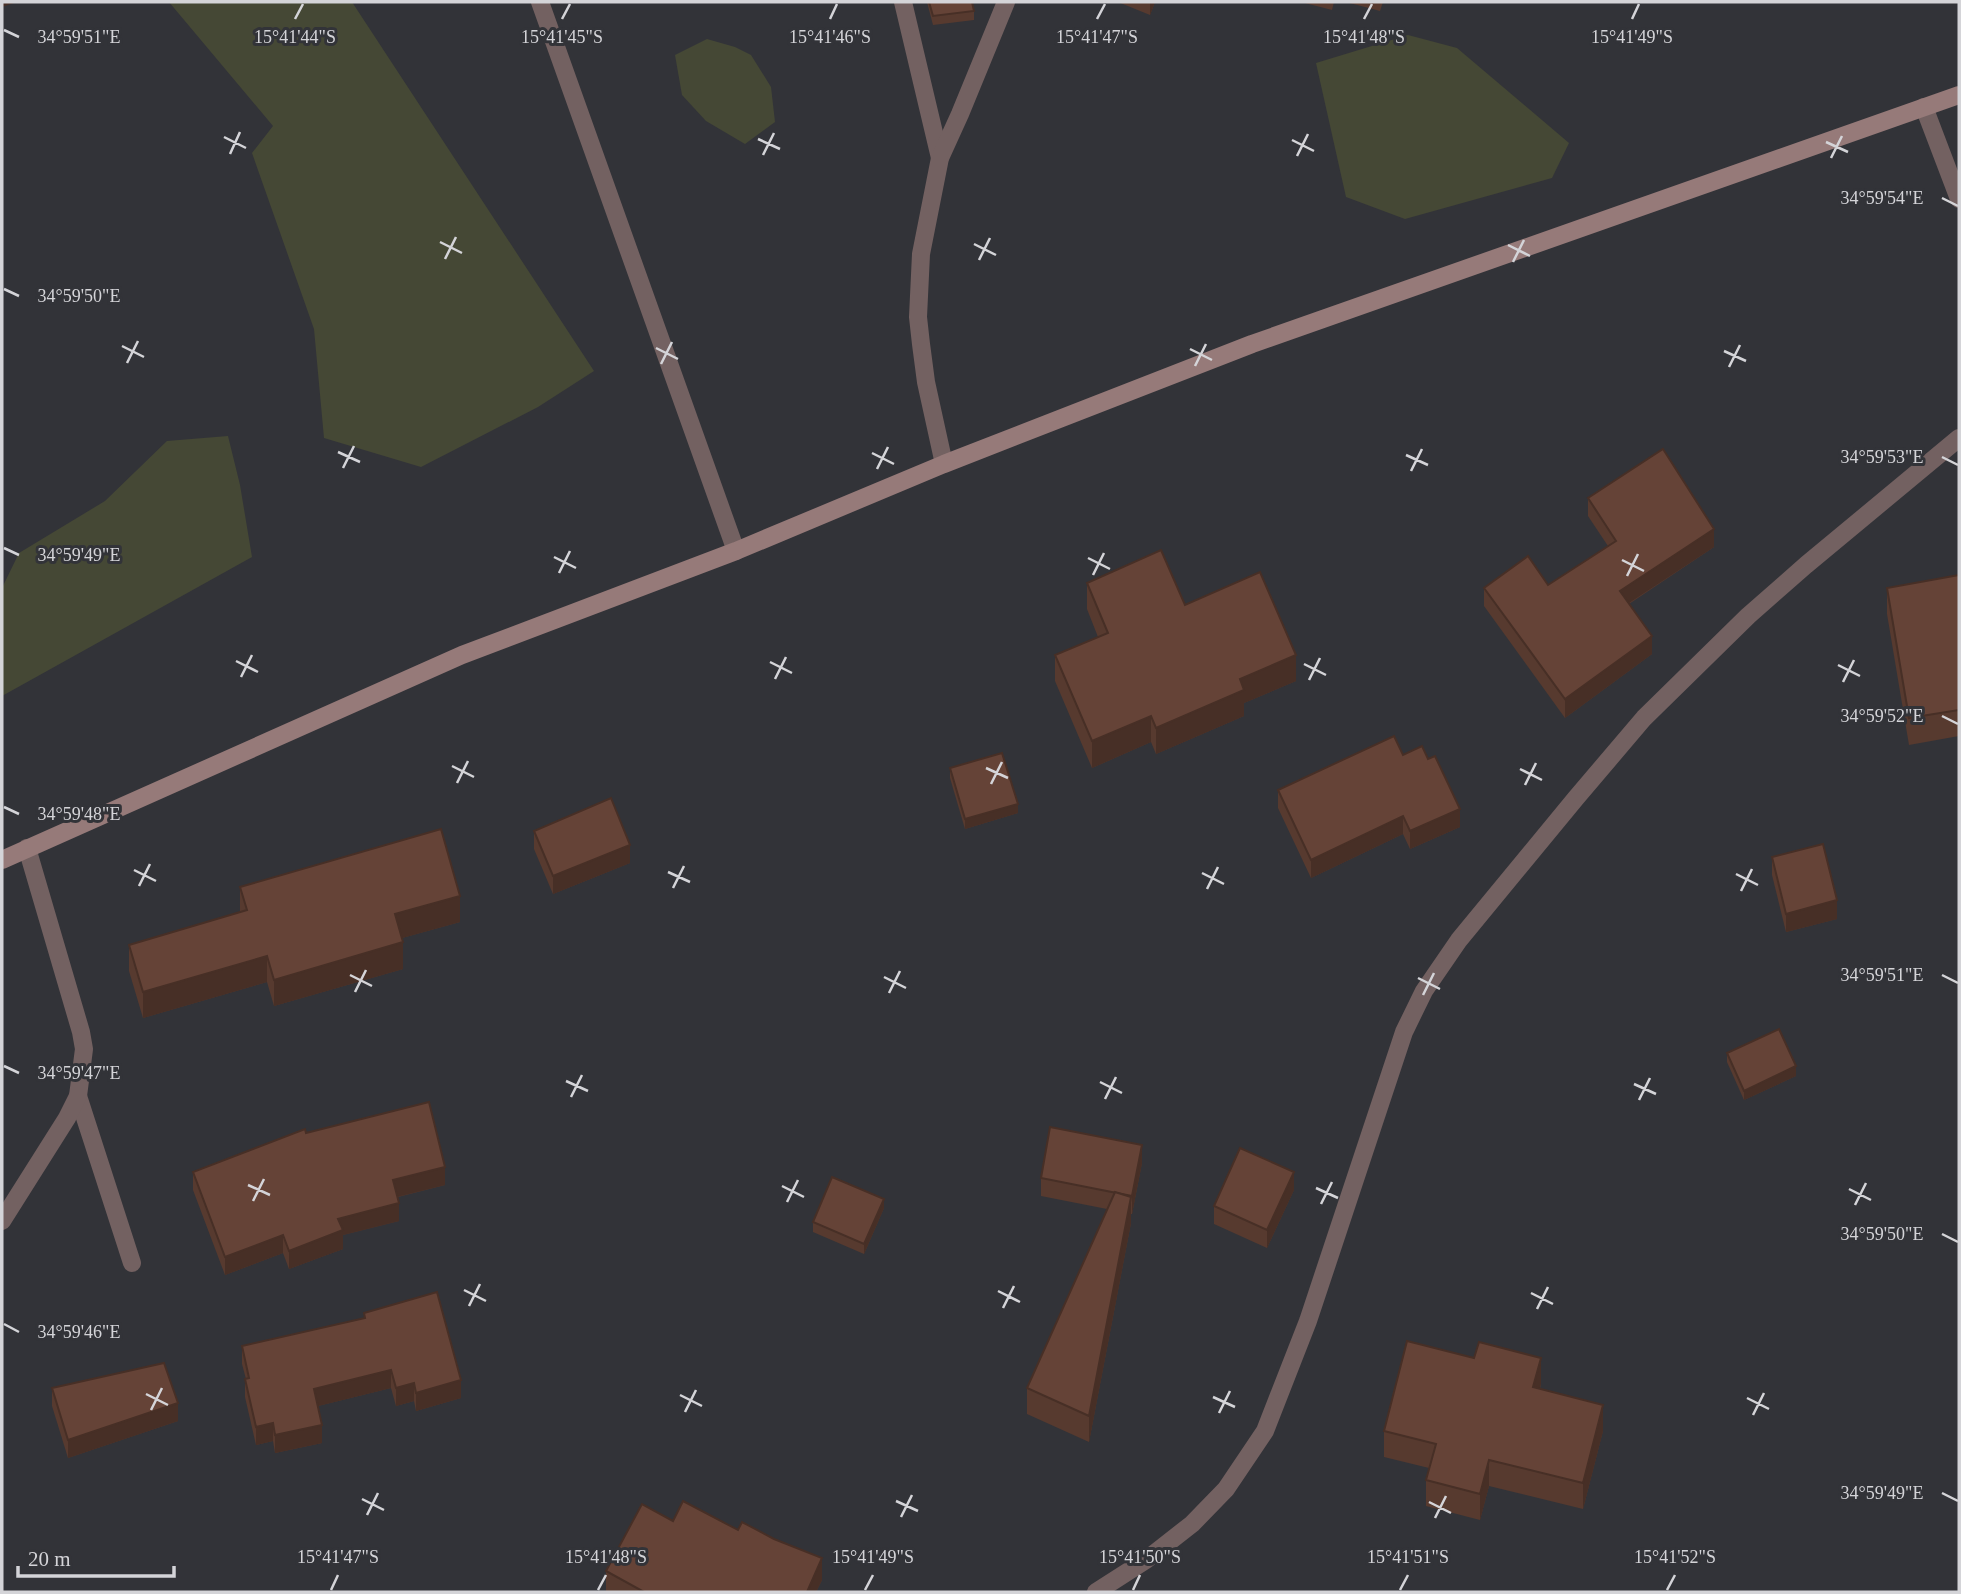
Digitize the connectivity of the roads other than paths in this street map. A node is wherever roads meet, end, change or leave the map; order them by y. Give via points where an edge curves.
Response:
1 (540, 2) edge
2 (903, 2) edge
3 (1006, 2) edge
4 (1959, 95) edge
5 (1924, 107) junction
6 (940, 158) junction
7 (1959, 199) edge
8 (1959, 438) edge
9 (944, 464) junction
10 (736, 551) junction
11 (27, 848) junction
12 (2, 860) edge
13 (78, 1096) junction
14 (2, 1221) edge
15 (132, 1263) dead end
16 (1096, 1592) edge

1 - 10 street
2 - 6 street
3 - 6 street
4 - 5 main road
5 - 7 street
5 - 9 main road via 1252,344
6 - 9 street via 921,254 918,317
8 - 16 street via 1748,616 1644,718 1459,940 1424,991 1404,1032 1308,1321 1265,1431 1226,1489 1192,1524
9 - 10 main road
10 - 11 main road via 462,655
11 - 12 main road
11 - 13 street via 81,1032 84,1049
13 - 14 street
13 - 15 street

